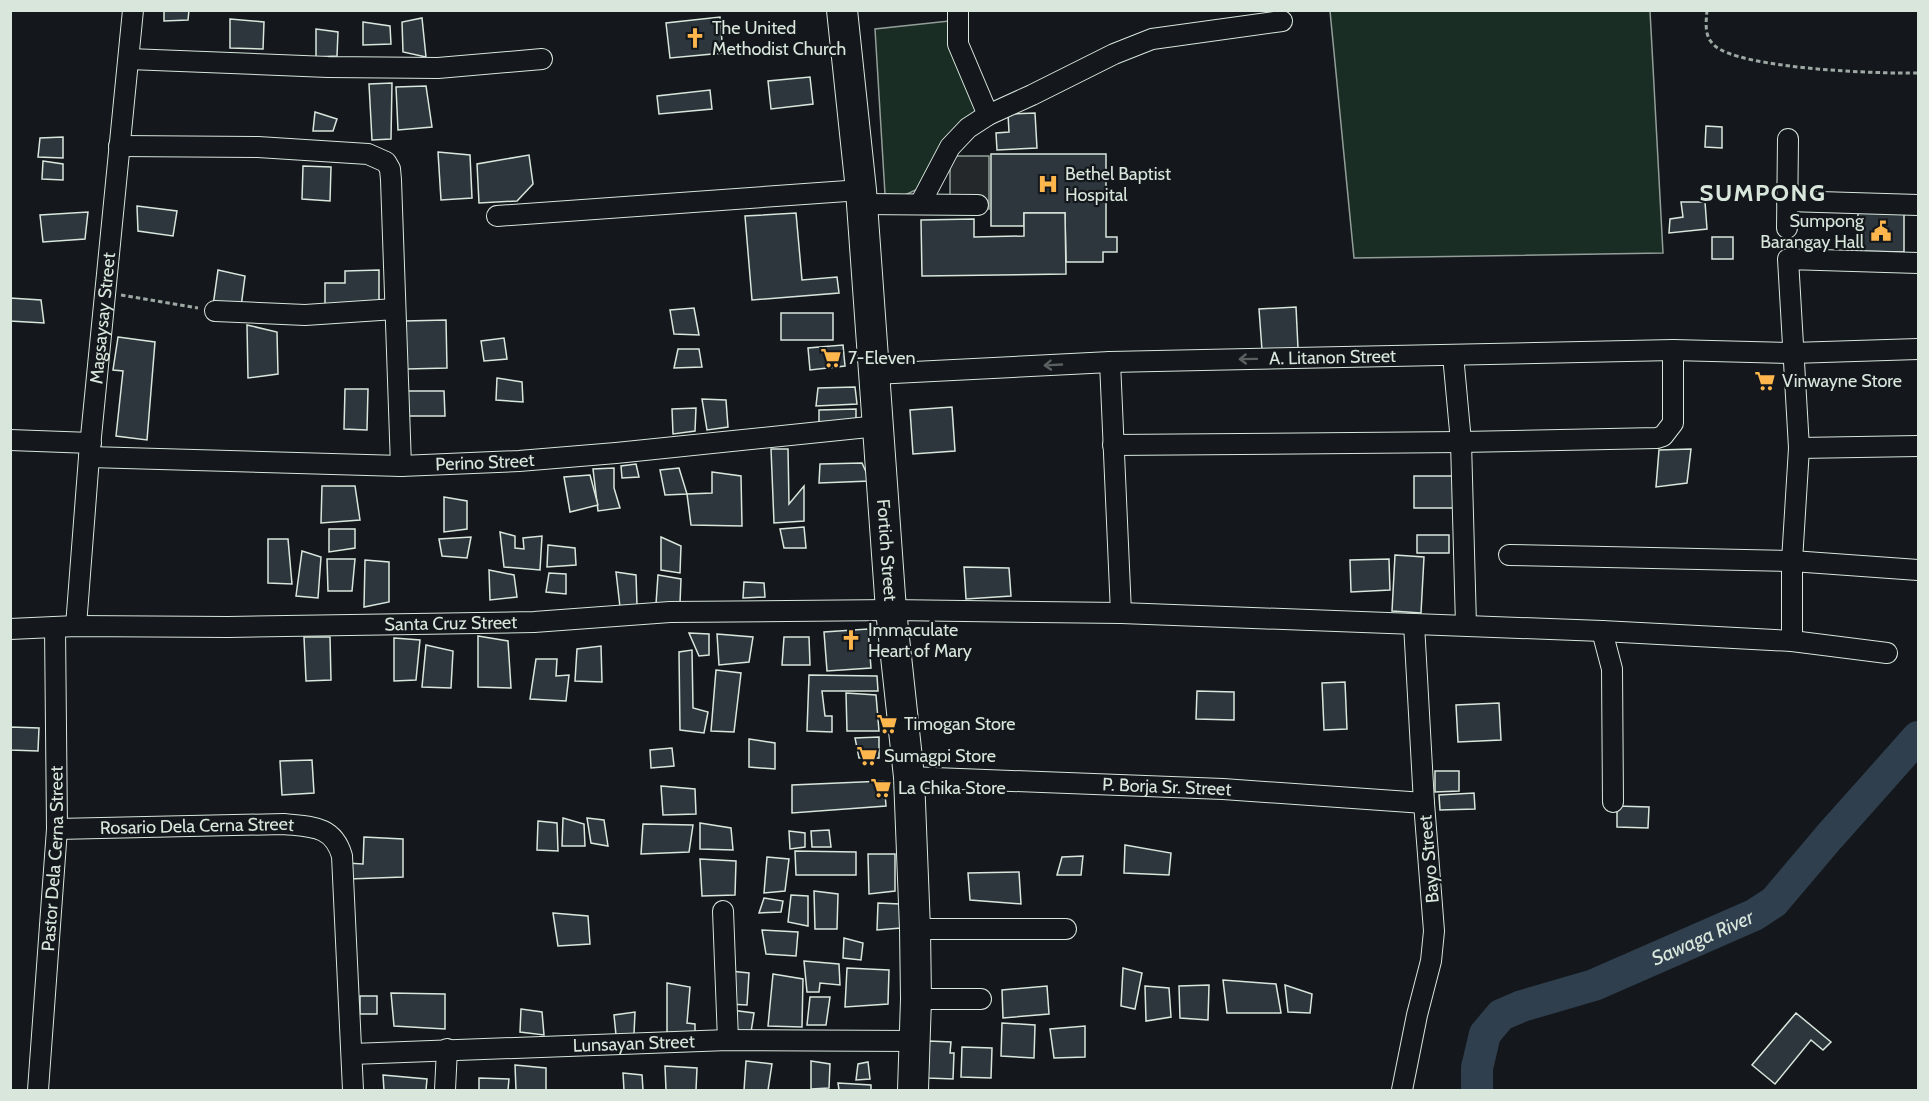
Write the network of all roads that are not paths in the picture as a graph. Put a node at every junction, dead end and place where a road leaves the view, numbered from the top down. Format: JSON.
{"nodes":[{"id":1,"x":133,"y":10,"type":"edge"},
{"id":2,"x":842,"y":10,"type":"edge"},
{"id":3,"x":958,"y":10,"type":"edge"},
{"id":4,"x":1282,"y":21,"type":"dead end"},
{"id":5,"x":129,"y":59,"type":"junction"},
{"id":6,"x":542,"y":59,"type":"dead end"},
{"id":7,"x":988,"y":115,"type":"junction"},
{"id":8,"x":1788,"y":139,"type":"dead end"},
{"id":9,"x":119,"y":146,"type":"junction"},
{"id":10,"x":862,"y":197,"type":"junction"},
{"id":11,"x":1787,"y":201,"type":"junction"},
{"id":12,"x":920,"y":204,"type":"junction"},
{"id":13,"x":978,"y":205,"type":"dead end"},
{"id":14,"x":1918,"y":205,"type":"edge"},
{"id":15,"x":497,"y":216,"type":"dead end"},
{"id":16,"x":1787,"y":228,"type":"dead end"},
{"id":17,"x":1918,"y":263,"type":"edge"},
{"id":18,"x":395,"y":309,"type":"junction"},
{"id":19,"x":215,"y":311,"type":"road end"},
{"id":20,"x":1673,"y":350,"type":"junction"},
{"id":21,"x":1918,"y":350,"type":"edge"},
{"id":22,"x":1792,"y":353,"type":"junction"},
{"id":23,"x":1453,"y":354,"type":"junction"},
{"id":24,"x":1110,"y":362,"type":"junction"},
{"id":25,"x":874,"y":374,"type":"junction"},
{"id":26,"x":878,"y":426,"type":"junction"},
{"id":27,"x":10,"y":441,"type":"edge"},
{"id":28,"x":1461,"y":442,"type":"junction"},
{"id":29,"x":1113,"y":445,"type":"junction"},
{"id":30,"x":1918,"y":446,"type":"edge"},
{"id":31,"x":1799,"y":448,"type":"junction"},
{"id":32,"x":90,"y":450,"type":"junction"},
{"id":33,"x":401,"y":466,"type":"junction"},
{"id":34,"x":1509,"y":555,"type":"dead end"},
{"id":35,"x":1792,"y":561,"type":"junction"},
{"id":36,"x":1918,"y":570,"type":"edge"},
{"id":37,"x":891,"y":610,"type":"junction"},
{"id":38,"x":1121,"y":613,"type":"junction"},
{"id":39,"x":1414,"y":624,"type":"junction"},
{"id":40,"x":76,"y":626,"type":"junction"},
{"id":41,"x":1466,"y":626,"type":"junction"},
{"id":42,"x":55,"y":627,"type":"junction"},
{"id":43,"x":10,"y":629,"type":"edge"},
{"id":44,"x":1602,"y":631,"type":"junction"},
{"id":45,"x":1792,"y":641,"type":"junction"},
{"id":46,"x":1887,"y":653,"type":"dead end"},
{"id":47,"x":909,"y":777,"type":"junction"},
{"id":48,"x":1613,"y":802,"type":"dead end"},
{"id":49,"x":1424,"y":803,"type":"junction"},
{"id":50,"x":57,"y":829,"type":"junction"},
{"id":51,"x":723,"y":911,"type":"dead end"},
{"id":52,"x":915,"y":929,"type":"junction"},
{"id":53,"x":1066,"y":929,"type":"dead end"},
{"id":54,"x":916,"y":999,"type":"junction"},
{"id":55,"x":981,"y":999,"type":"dead end"},
{"id":56,"x":728,"y":1040,"type":"junction"},
{"id":57,"x":915,"y":1041,"type":"junction"},
{"id":58,"x":447,"y":1049,"type":"junction"},
{"id":59,"x":352,"y":1054,"type":"junction"},
{"id":60,"x":38,"y":1090,"type":"edge"},
{"id":61,"x":353,"y":1090,"type":"edge"},
{"id":62,"x":445,"y":1090,"type":"edge"},
{"id":63,"x":913,"y":1090,"type":"edge"},
{"id":64,"x":1402,"y":1090,"type":"edge"}],
"edges":[{"from":1,"to":5,"type":"street","name":"Magsaysay Street"},
{"from":2,"to":10,"type":"highway","name":"Fortich Street"},
{"from":3,"to":7,"type":"street"},
{"from":4,"to":7,"type":"street"},
{"from":5,"to":6,"type":"street"},
{"from":5,"to":9,"type":"street","name":"Magsaysay Street"},
{"from":7,"to":12,"type":"street"},
{"from":8,"to":11,"type":"street"},
{"from":9,"to":18,"type":"street"},
{"from":9,"to":32,"type":"street","name":"Magsaysay Street"},
{"from":10,"to":12,"type":"street"},
{"from":10,"to":15,"type":"street"},
{"from":10,"to":25,"type":"highway","name":"Fortich Street"},
{"from":11,"to":14,"type":"street"},
{"from":11,"to":16,"type":"street"},
{"from":12,"to":13,"type":"street"},
{"from":17,"to":22,"type":"street"},
{"from":18,"to":19,"type":"street"},
{"from":18,"to":33,"type":"street"},
{"from":20,"to":22,"type":"street","name":"A. Litanon Street"},
{"from":20,"to":23,"type":"street","name":"A. Litanon Street"},
{"from":20,"to":28,"type":"street"},
{"from":21,"to":22,"type":"street","name":"A. Litanon Street"},
{"from":22,"to":31,"type":"street"},
{"from":23,"to":24,"type":"street","name":"A. Litanon Street","one_way":true},
{"from":23,"to":28,"type":"street"},
{"from":24,"to":25,"type":"street","name":"A. Litanon Street","one_way":true},
{"from":24,"to":29,"type":"street"},
{"from":25,"to":26,"type":"highway","name":"Fortich Street"},
{"from":26,"to":33,"type":"street","name":"Perino Street"},
{"from":26,"to":37,"type":"highway","name":"Fortich Street"},
{"from":27,"to":32,"type":"street","name":"Perino Street"},
{"from":28,"to":29,"type":"street"},
{"from":28,"to":41,"type":"street"},
{"from":29,"to":38,"type":"street"},
{"from":30,"to":31,"type":"street"},
{"from":31,"to":35,"type":"street"},
{"from":32,"to":33,"type":"street","name":"Perino Street"},
{"from":32,"to":40,"type":"street","name":"Magsaysay Street"},
{"from":34,"to":35,"type":"street"},
{"from":35,"to":36,"type":"street"},
{"from":35,"to":45,"type":"street"},
{"from":37,"to":38,"type":"street","name":"Santa Cruz Street"},
{"from":37,"to":40,"type":"street","name":"Santa Cruz Street"},
{"from":37,"to":47,"type":"highway","name":"Fortich Street"},
{"from":38,"to":39,"type":"street","name":"Santa Cruz Street"},
{"from":39,"to":41,"type":"street","name":"Santa Cruz Street"},
{"from":39,"to":49,"type":"street","name":"Bayo Street"},
{"from":40,"to":42,"type":"street","name":"Santa Cruz Street"},
{"from":41,"to":44,"type":"street","name":"Santa Cruz Street"},
{"from":42,"to":43,"type":"street","name":"Santa Cruz Street"},
{"from":42,"to":50,"type":"street","name":"Pastor Dela Cerna Street"},
{"from":44,"to":45,"type":"street","name":"Santa Cruz Street"},
{"from":44,"to":48,"type":"street"},
{"from":45,"to":46,"type":"street","name":"Santa Cruz Street"},
{"from":47,"to":49,"type":"street","name":"P. Borja Sr. Street"},
{"from":47,"to":52,"type":"highway","name":"Fortich Street"},
{"from":49,"to":64,"type":"street","name":"Bayo Street"},
{"from":50,"to":59,"type":"street","name":"Rosario Dela Cerna Street"},
{"from":50,"to":60,"type":"street","name":"Pastor Dela Cerna Street"},
{"from":51,"to":56,"type":"street"},
{"from":52,"to":53,"type":"street"},
{"from":52,"to":54,"type":"highway","name":"Fortich Street"},
{"from":54,"to":55,"type":"street"},
{"from":54,"to":57,"type":"highway","name":"Fortich Street"},
{"from":56,"to":57,"type":"street","name":"Lunsayan Street"},
{"from":56,"to":58,"type":"street","name":"Lunsayan Street"},
{"from":57,"to":63,"type":"highway","name":"Fortich Street"},
{"from":58,"to":59,"type":"street","name":"Lunsayan Street"},
{"from":58,"to":62,"type":"street"},
{"from":59,"to":61,"type":"street"}]}
